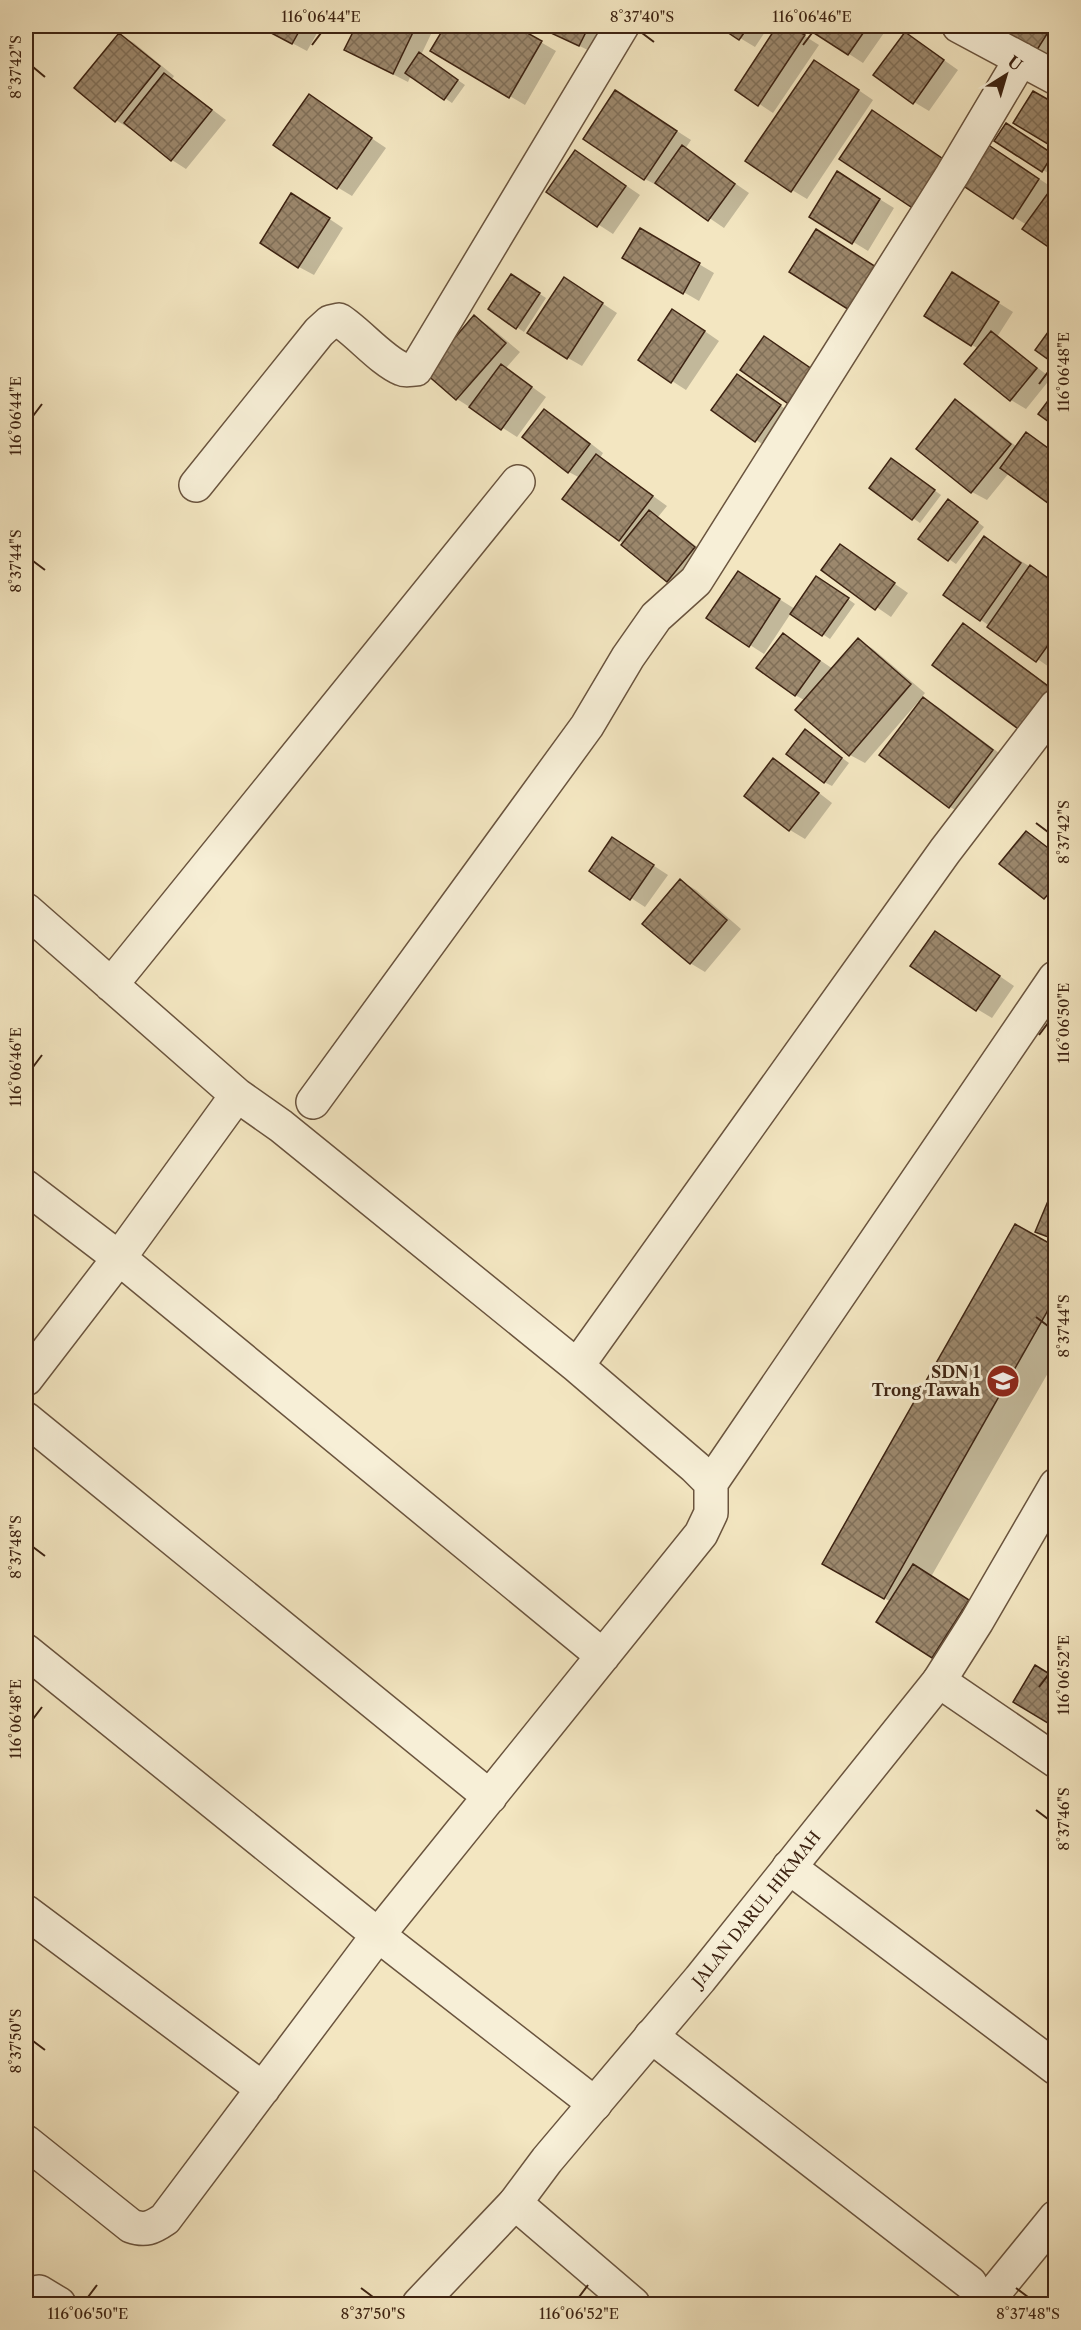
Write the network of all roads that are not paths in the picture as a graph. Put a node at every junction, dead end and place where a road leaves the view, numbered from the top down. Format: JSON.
{"nodes":[{"id":1,"x":622,"y":26,"type":"edge"},
{"id":2,"x":959,"y":26,"type":"edge"},
{"id":3,"x":1021,"y":59,"type":"junction"},
{"id":4,"x":1056,"y":78,"type":"edge"},
{"id":5,"x":518,"y":482,"type":"dead end"},
{"id":6,"x":196,"y":485,"type":"dead end"},
{"id":7,"x":1056,"y":706,"type":"edge"},
{"id":8,"x":26,"y":910,"type":"edge"},
{"id":9,"x":1055,"y":978,"type":"edge"},
{"id":10,"x":111,"y":985,"type":"junction"},
{"id":11,"x":237,"y":1095,"type":"junction"},
{"id":12,"x":313,"y":1102,"type":"dead end"},
{"id":13,"x":26,"y":1186,"type":"edge"},
{"id":14,"x":119,"y":1258,"type":"junction"},
{"id":15,"x":577,"y":1366,"type":"junction"},
{"id":16,"x":26,"y":1379,"type":"edge"},
{"id":17,"x":26,"y":1419,"type":"edge"},
{"id":18,"x":711,"y":1483,"type":"junction"},
{"id":19,"x":1056,"y":1485,"type":"edge"},
{"id":20,"x":26,"y":1651,"type":"edge"},
{"id":21,"x":603,"y":1656,"type":"junction"},
{"id":22,"x":939,"y":1682,"type":"junction"},
{"id":23,"x":1056,"y":1761,"type":"edge"},
{"id":24,"x":490,"y":1797,"type":"junction"},
{"id":25,"x":789,"y":1867,"type":"junction"},
{"id":26,"x":26,"y":1911,"type":"edge"},
{"id":27,"x":378,"y":1935,"type":"junction"},
{"id":28,"x":651,"y":2036,"type":"junction"},
{"id":29,"x":1056,"y":2068,"type":"edge"},
{"id":30,"x":263,"y":2089,"type":"junction"},
{"id":31,"x":596,"y":2104,"type":"junction"},
{"id":32,"x":26,"y":2142,"type":"edge"},
{"id":33,"x":515,"y":2203,"type":"junction"},
{"id":34,"x":1056,"y":2217,"type":"edge"},
{"id":35,"x":977,"y":2294,"type":"edge"},
{"id":36,"x":419,"y":2304,"type":"edge"},
{"id":37,"x":633,"y":2304,"type":"edge"}],
"edges":[{"from":1,"to":6,"type":"street"},
{"from":2,"to":3,"type":"street"},
{"from":3,"to":4,"type":"street"},
{"from":3,"to":12,"type":"street"},
{"from":5,"to":10,"type":"street"},
{"from":7,"to":15,"type":"street"},
{"from":8,"to":10,"type":"street"},
{"from":9,"to":18,"type":"street"},
{"from":10,"to":11,"type":"street"},
{"from":11,"to":14,"type":"street"},
{"from":11,"to":15,"type":"street"},
{"from":13,"to":14,"type":"street"},
{"from":14,"to":16,"type":"street"},
{"from":14,"to":21,"type":"street"},
{"from":15,"to":18,"type":"street"},
{"from":17,"to":24,"type":"street"},
{"from":18,"to":21,"type":"street"},
{"from":19,"to":22,"type":"street","name":"JALAN DARUL HIKMAH"},
{"from":20,"to":27,"type":"street"},
{"from":21,"to":24,"type":"street"},
{"from":22,"to":23,"type":"street"},
{"from":22,"to":25,"type":"street","name":"JALAN DARUL HIKMAH"},
{"from":24,"to":27,"type":"street"},
{"from":25,"to":28,"type":"street","name":"JALAN DARUL HIKMAH"},
{"from":25,"to":29,"type":"street"},
{"from":26,"to":30,"type":"street"},
{"from":27,"to":30,"type":"street"},
{"from":27,"to":31,"type":"street"},
{"from":28,"to":31,"type":"street","name":"JALAN DARUL HIKMAH"},
{"from":28,"to":35,"type":"street"},
{"from":30,"to":32,"type":"street"},
{"from":31,"to":33,"type":"street","name":"JALAN DARUL HIKMAH"},
{"from":33,"to":36,"type":"street","name":"JALAN DARUL HIKMAH"},
{"from":33,"to":37,"type":"street"},
{"from":34,"to":35,"type":"street"}]}
